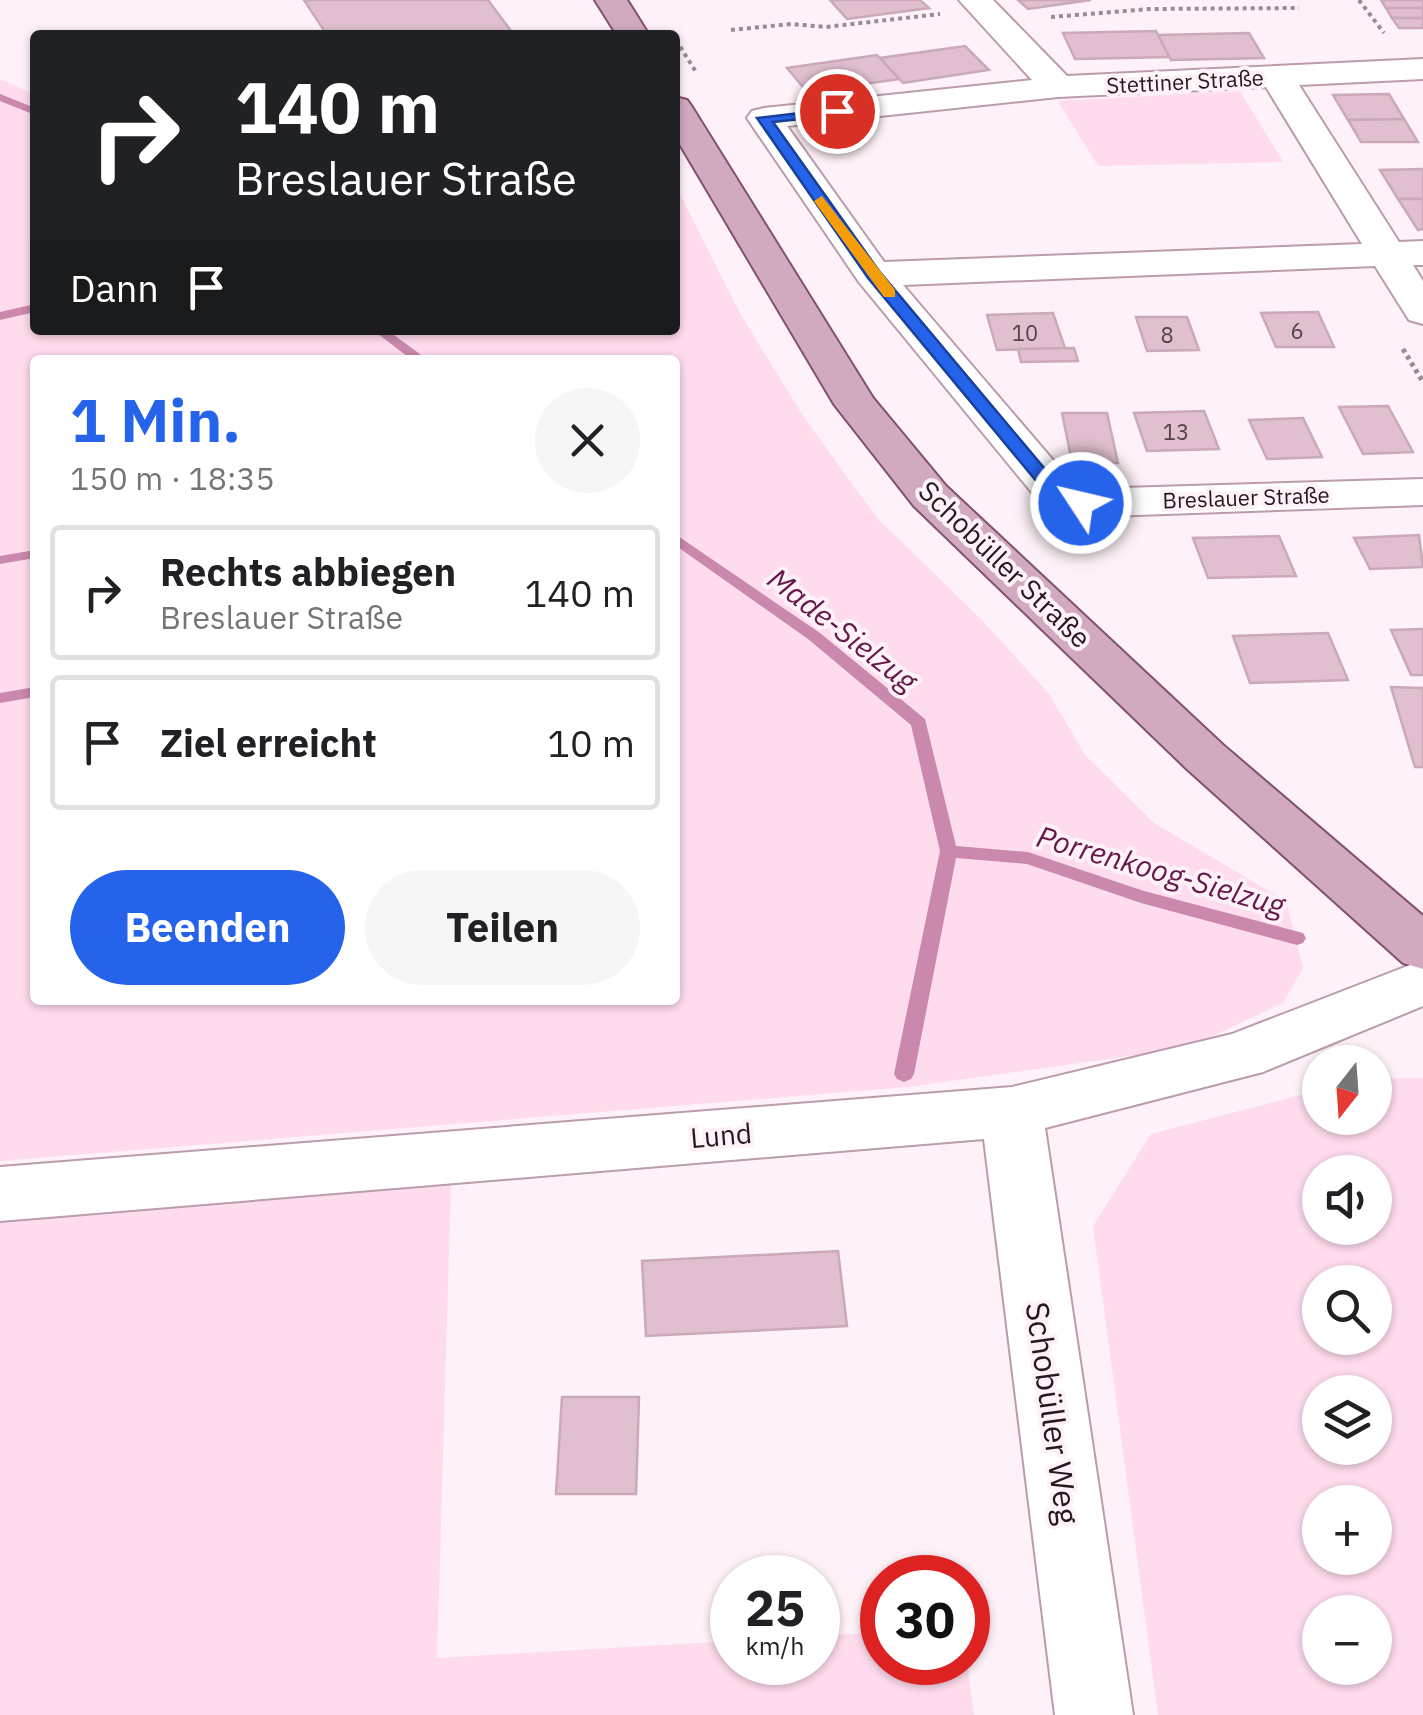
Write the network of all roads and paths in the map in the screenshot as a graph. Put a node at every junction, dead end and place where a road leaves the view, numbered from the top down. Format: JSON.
{"nodes":[{"id":1,"x":610,"y":0,"type":"edge"},
{"id":2,"x":1299,"y":8,"type":"dead end"},
{"id":3,"x":987,"y":10,"type":"edge"},
{"id":4,"x":630,"y":30,"type":"edge"},
{"id":5,"x":731,"y":30,"type":"dead end"},
{"id":6,"x":1423,"y":69,"type":"edge"},
{"id":7,"x":1276,"y":77,"type":"junction"},
{"id":8,"x":1058,"y":87,"type":"junction"},
{"id":9,"x":680,"y":115,"type":"edge"},
{"id":10,"x":1406,"y":253,"type":"edge"},
{"id":11,"x":873,"y":274,"type":"junction"},
{"id":12,"x":1423,"y":312,"type":"edge"},
{"id":13,"x":1423,"y":492,"type":"edge"},
{"id":14,"x":1423,"y":948,"type":"edge"},
{"id":15,"x":1423,"y":982,"type":"edge"},
{"id":16,"x":1012,"y":1112,"type":"junction"},
{"id":17,"x":0,"y":1194,"type":"edge"},
{"id":18,"x":1094,"y":1715,"type":"edge"}],
"edges":[{"from":1,"to":4,"type":"main road"},
{"from":2,"to":3,"type":"path"},
{"from":3,"to":5,"type":"path"},
{"from":3,"to":8,"type":"street"},
{"from":6,"to":7,"type":"street"},
{"from":7,"to":8,"type":"street","name":"Stettiner Straße"},
{"from":7,"to":10,"type":"street","name":"Stettiner Straße"},
{"from":8,"to":11,"type":"street","name":"Breslauer Straße"},
{"from":9,"to":14,"type":"main road","name":"Schobüller Straße"},
{"from":10,"to":11,"type":"street"},
{"from":10,"to":12,"type":"street","name":"Stettiner Straße"},
{"from":11,"to":13,"type":"street","name":"Breslauer Straße"},
{"from":15,"to":16,"type":"street","name":"Lund"},
{"from":16,"to":17,"type":"street","name":"Lund"},
{"from":16,"to":18,"type":"street","name":"Schobüller Weg"}]}
